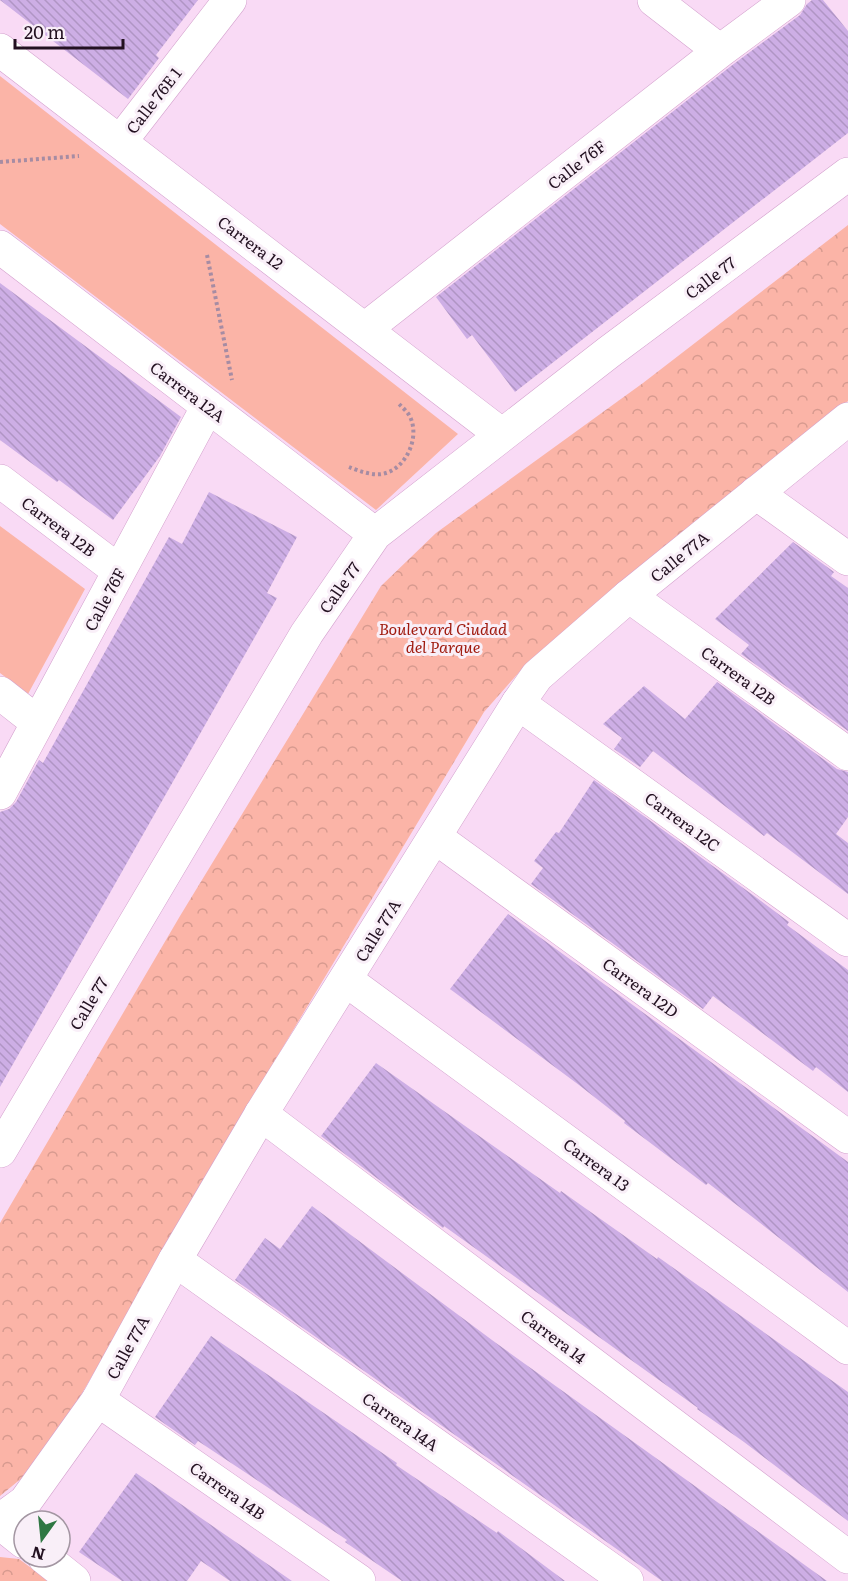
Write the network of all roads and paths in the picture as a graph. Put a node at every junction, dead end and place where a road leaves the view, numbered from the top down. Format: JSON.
{"nodes":[{"id":1,"x":230,"y":0,"type":"edge"},
{"id":2,"x":654,"y":0,"type":"edge"},
{"id":3,"x":789,"y":0,"type":"edge"},
{"id":4,"x":0,"y":50,"type":"edge"},
{"id":5,"x":720,"y":51,"type":"junction"},
{"id":6,"x":120,"y":142,"type":"junction"},
{"id":7,"x":79,"y":156,"type":"dead end"},
{"id":8,"x":0,"y":162,"type":"edge"},
{"id":9,"x":848,"y":174,"type":"edge"},
{"id":10,"x":0,"y":247,"type":"edge"},
{"id":11,"x":216,"y":262,"type":"dead end"},
{"id":12,"x":365,"y":329,"type":"junction"},
{"id":13,"x":241,"y":386,"type":"dead end"},
{"id":14,"x":396,"y":400,"type":"dead end"},
{"id":15,"x":208,"y":406,"type":"junction"},
{"id":16,"x":848,"y":419,"type":"edge"},
{"id":17,"x":502,"y":435,"type":"junction"},
{"id":18,"x":344,"y":465,"type":"dead end"},
{"id":19,"x":0,"y":481,"type":"edge"},
{"id":20,"x":756,"y":493,"type":"junction"},
{"id":21,"x":375,"y":534,"type":"junction"},
{"id":22,"x":848,"y":559,"type":"edge"},
{"id":23,"x":119,"y":571,"type":"junction"},
{"id":24,"x":629,"y":596,"type":"junction"},
{"id":25,"x":0,"y":693,"type":"edge"},
{"id":26,"x":518,"y":703,"type":"junction"},
{"id":27,"x":37,"y":722,"type":"junction"},
{"id":28,"x":848,"y":754,"type":"edge"},
{"id":29,"x":0,"y":793,"type":"edge"},
{"id":30,"x":435,"y":837,"type":"junction"},
{"id":31,"x":848,"y":939,"type":"edge"},
{"id":32,"x":346,"y":980,"type":"junction"},
{"id":33,"x":261,"y":1114,"type":"junction"},
{"id":34,"x":848,"y":1137,"type":"edge"},
{"id":35,"x":3,"y":1138,"type":"edge"},
{"id":36,"x":175,"y":1260,"type":"junction"},
{"id":37,"x":848,"y":1348,"type":"edge"},
{"id":38,"x":98,"y":1400,"type":"junction"},
{"id":39,"x":0,"y":1521,"type":"edge"},
{"id":40,"x":12,"y":1532,"type":"edge"},
{"id":41,"x":848,"y":1557,"type":"edge"},
{"id":42,"x":59,"y":1569,"type":"edge"},
{"id":43,"x":74,"y":1581,"type":"edge"},
{"id":44,"x":359,"y":1581,"type":"edge"},
{"id":45,"x":627,"y":1581,"type":"edge"}],
"edges":[{"from":1,"to":6,"type":"street","name":"Calle 76E 1"},
{"from":2,"to":5,"type":"street"},
{"from":3,"to":5,"type":"street","name":"Calle 76F"},
{"from":4,"to":6,"type":"street","name":"Carrera 12"},
{"from":5,"to":12,"type":"street","name":"Calle 76F"},
{"from":6,"to":12,"type":"street","name":"Carrera 12"},
{"from":7,"to":8,"type":"path"},
{"from":9,"to":17,"type":"street","name":"Calle 77"},
{"from":10,"to":15,"type":"street","name":"Carrera 12A"},
{"from":11,"to":13,"type":"path"},
{"from":12,"to":17,"type":"street","name":"Carrera 12"},
{"from":14,"to":18,"type":"path"},
{"from":15,"to":21,"type":"street","name":"Carrera 12A"},
{"from":15,"to":23,"type":"street","name":"Calle 76F"},
{"from":16,"to":20,"type":"street","name":"Calle 77A"},
{"from":17,"to":21,"type":"street","name":"Calle 77"},
{"from":19,"to":23,"type":"street","name":"Carrera 12B"},
{"from":20,"to":22,"type":"street"},
{"from":20,"to":24,"type":"street","name":"Calle 77A"},
{"from":21,"to":35,"type":"street","name":"Calle 77"},
{"from":23,"to":27,"type":"street","name":"Calle 76F"},
{"from":24,"to":26,"type":"street","name":"Calle 77A"},
{"from":24,"to":28,"type":"street","name":"Carrera 12B"},
{"from":25,"to":27,"type":"street"},
{"from":26,"to":30,"type":"street","name":"Calle 77A"},
{"from":26,"to":31,"type":"street","name":"Carrera 12C"},
{"from":27,"to":29,"type":"street","name":"Calle 76F"},
{"from":30,"to":32,"type":"street","name":"Calle 77A"},
{"from":30,"to":34,"type":"street","name":"Carrera 12D"},
{"from":32,"to":33,"type":"street","name":"Calle 77A"},
{"from":32,"to":37,"type":"street","name":"Carrera 13"},
{"from":33,"to":36,"type":"street","name":"Calle 77A"},
{"from":33,"to":41,"type":"street","name":"Carrera 14"},
{"from":36,"to":38,"type":"street","name":"Calle 77A"},
{"from":36,"to":45,"type":"street","name":"Carrera 14A"},
{"from":38,"to":39,"type":"street","name":"Calle 77A"},
{"from":38,"to":44,"type":"street","name":"Carrera 14B"},
{"from":39,"to":40,"type":"street"},
{"from":42,"to":43,"type":"street"}]}
